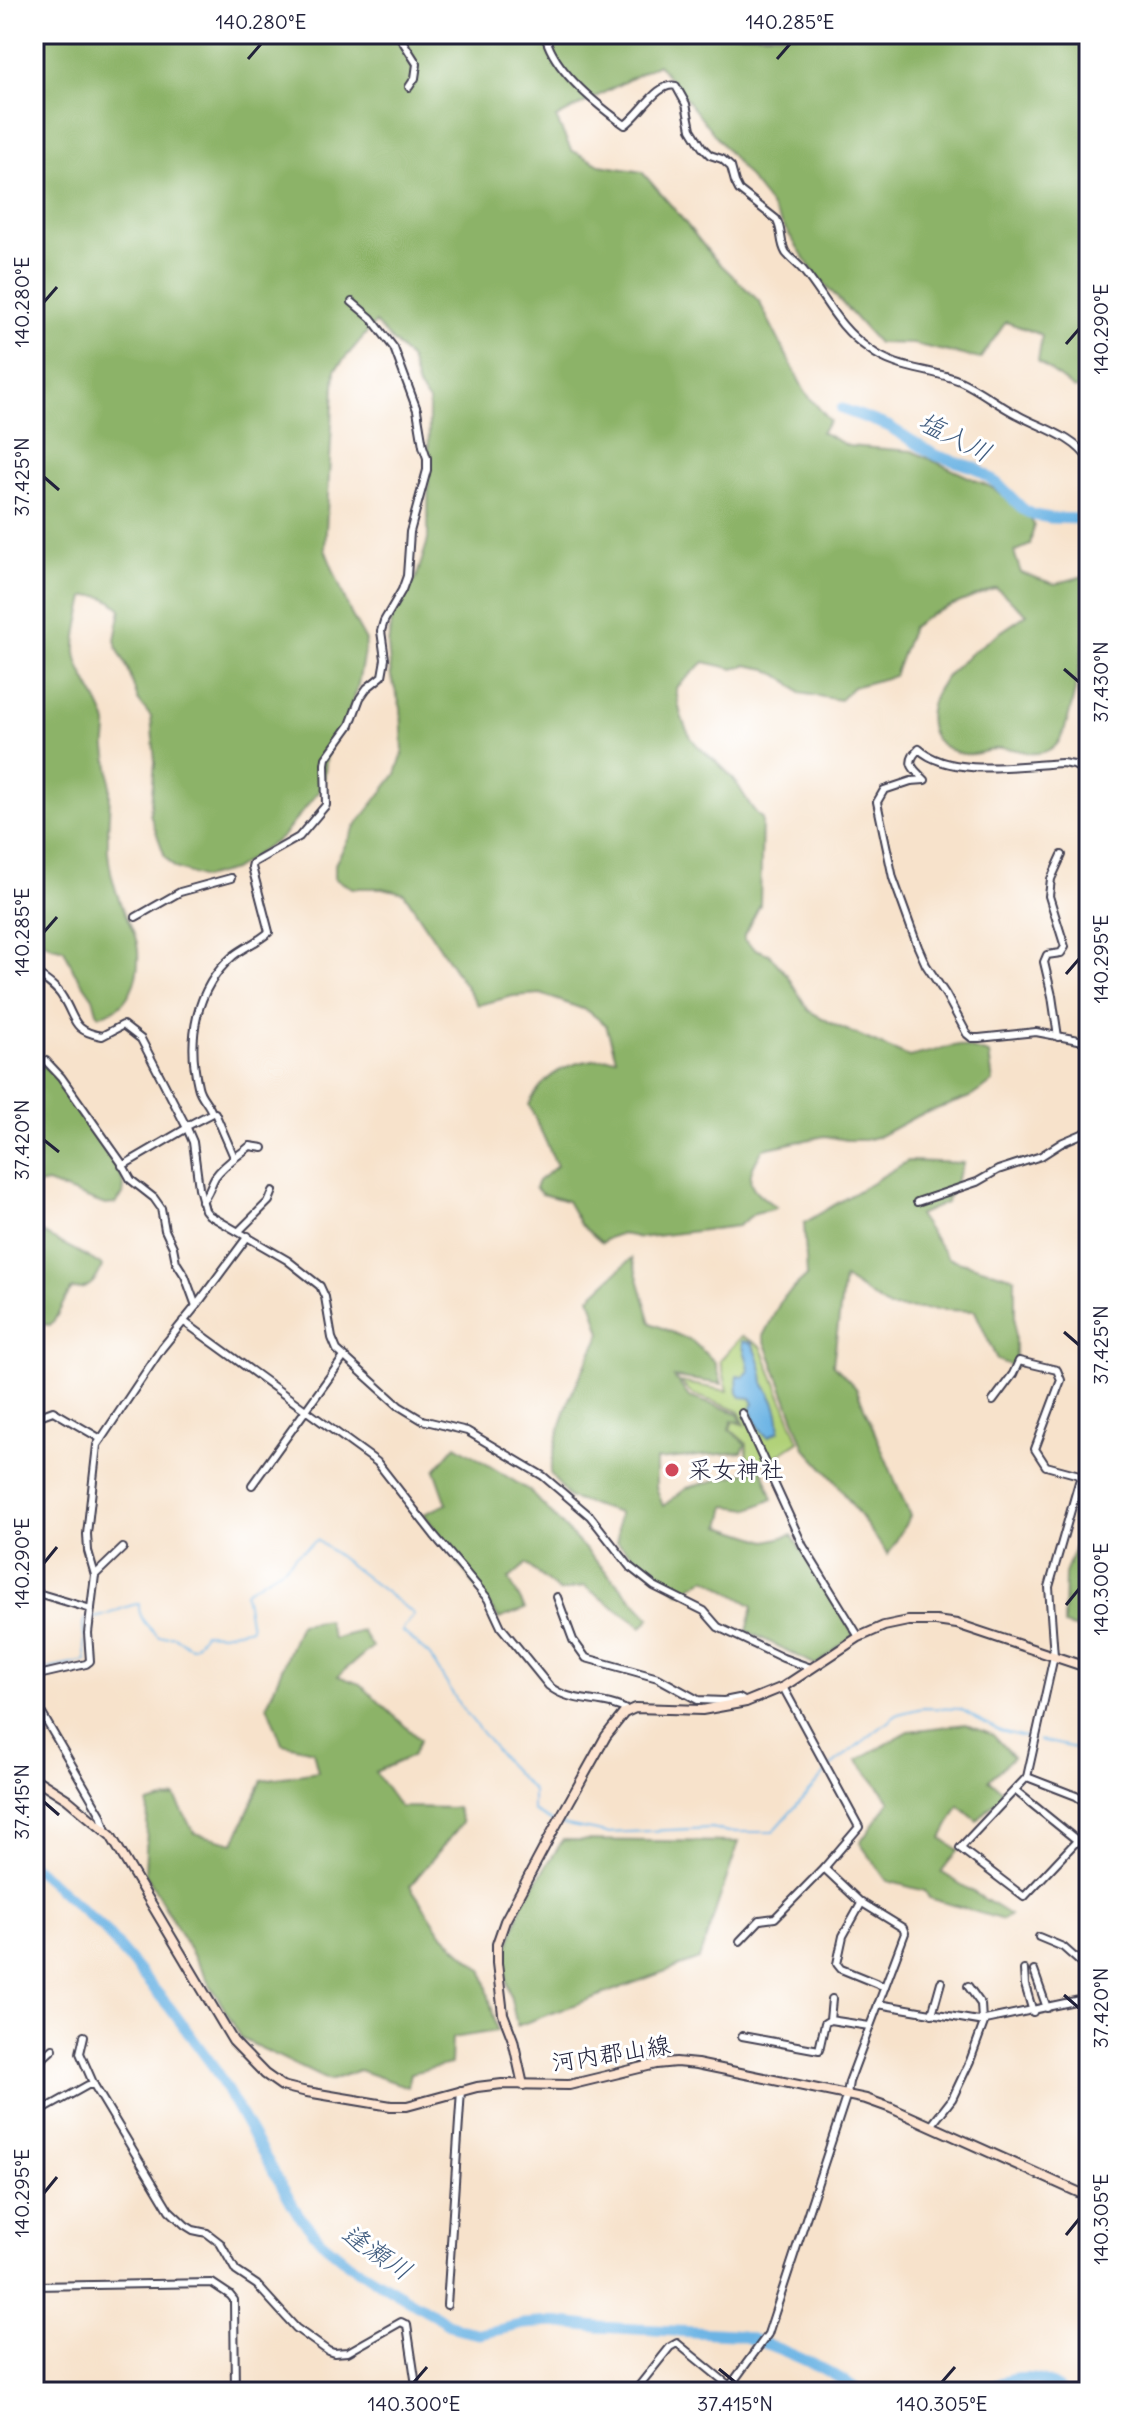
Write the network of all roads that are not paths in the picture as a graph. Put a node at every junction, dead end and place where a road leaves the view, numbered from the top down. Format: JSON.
{"nodes":[{"id":1,"x":398,"y":34,"type":"edge"},
{"id":2,"x":545,"y":34,"type":"edge"},
{"id":3,"x":409,"y":87,"type":"dead end"},
{"id":4,"x":352,"y":302,"type":"dead end"},
{"id":5,"x":1089,"y":460,"type":"edge"},
{"id":6,"x":1089,"y":773,"type":"edge"},
{"id":7,"x":1062,"y":855,"type":"dead end"},
{"id":8,"x":231,"y":878,"type":"dead end"},
{"id":9,"x":136,"y":917,"type":"dead end"},
{"id":10,"x":37,"y":974,"type":"edge"},
{"id":11,"x":34,"y":985,"type":"edge"},
{"id":12,"x":1058,"y":1037,"type":"junction"},
{"id":13,"x":1089,"y":1042,"type":"edge"},
{"id":14,"x":34,"y":1057,"type":"edge"},
{"id":15,"x":215,"y":1113,"type":"dead end"},
{"id":16,"x":187,"y":1127,"type":"junction"},
{"id":17,"x":1089,"y":1131,"type":"edge"},
{"id":18,"x":263,"y":1148,"type":"dead end"},
{"id":19,"x":234,"y":1157,"type":"junction"},
{"id":20,"x":122,"y":1166,"type":"junction"},
{"id":21,"x":273,"y":1191,"type":"dead end"},
{"id":22,"x":202,"y":1201,"type":"junction"},
{"id":23,"x":917,"y":1202,"type":"dead end"},
{"id":24,"x":239,"y":1231,"type":"junction"},
{"id":25,"x":248,"y":1236,"type":"junction"},
{"id":26,"x":1089,"y":1245,"type":"edge"},
{"id":27,"x":1089,"y":1300,"type":"edge"},
{"id":28,"x":196,"y":1306,"type":"junction"},
{"id":29,"x":183,"y":1321,"type":"junction"},
{"id":30,"x":344,"y":1357,"type":"junction"},
{"id":31,"x":993,"y":1401,"type":"dead end"},
{"id":32,"x":305,"y":1411,"type":"junction"},
{"id":33,"x":742,"y":1413,"type":"dead end"},
{"id":34,"x":34,"y":1418,"type":"edge"},
{"id":35,"x":101,"y":1439,"type":"junction"},
{"id":36,"x":1089,"y":1467,"type":"edge"},
{"id":37,"x":1083,"y":1476,"type":"junction"},
{"id":38,"x":252,"y":1485,"type":"dead end"},
{"id":39,"x":123,"y":1548,"type":"dead end"},
{"id":40,"x":95,"y":1575,"type":"junction"},
{"id":41,"x":34,"y":1592,"type":"edge"},
{"id":42,"x":557,"y":1597,"type":"dead end"},
{"id":43,"x":91,"y":1609,"type":"junction"},
{"id":44,"x":859,"y":1637,"type":"junction"},
{"id":45,"x":1054,"y":1656,"type":"junction"},
{"id":46,"x":811,"y":1668,"type":"junction"},
{"id":47,"x":1089,"y":1668,"type":"edge"},
{"id":48,"x":34,"y":1676,"type":"edge"},
{"id":49,"x":783,"y":1687,"type":"junction"},
{"id":50,"x":34,"y":1700,"type":"edge"},
{"id":51,"x":746,"y":1702,"type":"junction"},
{"id":52,"x":628,"y":1711,"type":"junction"},
{"id":53,"x":1027,"y":1777,"type":"junction"},
{"id":54,"x":34,"y":1778,"type":"edge"},
{"id":55,"x":1016,"y":1791,"type":"junction"},
{"id":56,"x":1089,"y":1805,"type":"edge"},
{"id":57,"x":1089,"y":1828,"type":"edge"},
{"id":58,"x":106,"y":1831,"type":"junction"},
{"id":59,"x":1077,"y":1840,"type":"junction"},
{"id":60,"x":1089,"y":1850,"type":"edge"},
{"id":61,"x":824,"y":1868,"type":"junction"},
{"id":62,"x":862,"y":1902,"type":"junction"},
{"id":63,"x":1039,"y":1937,"type":"dead end"},
{"id":64,"x":740,"y":1941,"type":"dead end"},
{"id":65,"x":1024,"y":1970,"type":"dead end"},
{"id":66,"x":1089,"y":1970,"type":"edge"},
{"id":67,"x":1034,"y":1971,"type":"dead end"},
{"id":68,"x":941,"y":1982,"type":"dead end"},
{"id":69,"x":968,"y":1986,"type":"dead end"},
{"id":70,"x":885,"y":1987,"type":"junction"},
{"id":71,"x":1089,"y":1998,"type":"edge"},
{"id":72,"x":832,"y":1999,"type":"dead end"},
{"id":73,"x":878,"y":2004,"type":"junction"},
{"id":74,"x":1047,"y":2008,"type":"junction"},
{"id":75,"x":1033,"y":2012,"type":"junction"},
{"id":76,"x":932,"y":2014,"type":"junction"},
{"id":77,"x":830,"y":2020,"type":"junction"},
{"id":78,"x":983,"y":2022,"type":"junction"},
{"id":79,"x":869,"y":2026,"type":"junction"},
{"id":80,"x":84,"y":2036,"type":"dead end"},
{"id":81,"x":742,"y":2036,"type":"dead end"},
{"id":82,"x":53,"y":2049,"type":"dead end"},
{"id":83,"x":34,"y":2066,"type":"edge"},
{"id":84,"x":94,"y":2085,"type":"junction"},
{"id":85,"x":523,"y":2085,"type":"junction"},
{"id":86,"x":461,"y":2090,"type":"junction"},
{"id":87,"x":847,"y":2094,"type":"junction"},
{"id":88,"x":34,"y":2115,"type":"edge"},
{"id":89,"x":931,"y":2126,"type":"junction"},
{"id":90,"x":1088,"y":2194,"type":"edge"},
{"id":91,"x":34,"y":2286,"type":"edge"},
{"id":92,"x":447,"y":2305,"type":"dead end"},
{"id":93,"x":730,"y":2386,"type":"junction"},
{"id":94,"x":235,"y":2392,"type":"edge"},
{"id":95,"x":417,"y":2392,"type":"edge"},
{"id":96,"x":634,"y":2392,"type":"edge"},
{"id":97,"x":737,"y":2392,"type":"edge"}],
"edges":[{"from":1,"to":3,"type":"street"},
{"from":2,"to":5,"type":"street"},
{"from":4,"to":16,"type":"street"},
{"from":6,"to":12,"type":"street"},
{"from":7,"to":12,"type":"street"},
{"from":8,"to":9,"type":"street"},
{"from":10,"to":11,"type":"street"},
{"from":10,"to":16,"type":"street"},
{"from":12,"to":13,"type":"street"},
{"from":14,"to":20,"type":"street"},
{"from":15,"to":19,"type":"street"},
{"from":16,"to":20,"type":"street"},
{"from":16,"to":22,"type":"street"},
{"from":17,"to":23,"type":"street"},
{"from":18,"to":19,"type":"street"},
{"from":19,"to":22,"type":"street"},
{"from":20,"to":28,"type":"street"},
{"from":21,"to":24,"type":"street"},
{"from":22,"to":24,"type":"street"},
{"from":24,"to":25,"type":"street"},
{"from":25,"to":28,"type":"street"},
{"from":25,"to":30,"type":"street"},
{"from":26,"to":27,"type":"street"},
{"from":28,"to":29,"type":"street"},
{"from":29,"to":32,"type":"street"},
{"from":29,"to":35,"type":"street"},
{"from":30,"to":32,"type":"street"},
{"from":30,"to":46,"type":"street"},
{"from":31,"to":37,"type":"street"},
{"from":32,"to":38,"type":"street"},
{"from":32,"to":52,"type":"street"},
{"from":33,"to":44,"type":"street"},
{"from":34,"to":35,"type":"street"},
{"from":35,"to":40,"type":"street"},
{"from":36,"to":37,"type":"street"},
{"from":37,"to":45,"type":"street"},
{"from":39,"to":40,"type":"street"},
{"from":40,"to":43,"type":"street"},
{"from":41,"to":43,"type":"street"},
{"from":42,"to":51,"type":"street"},
{"from":43,"to":48,"type":"street"},
{"from":44,"to":45,"type":"main road"},
{"from":44,"to":46,"type":"main road"},
{"from":45,"to":47,"type":"main road"},
{"from":45,"to":53,"type":"street"},
{"from":46,"to":49,"type":"main road"},
{"from":49,"to":51,"type":"main road"},
{"from":49,"to":61,"type":"street"},
{"from":50,"to":58,"type":"street"},
{"from":51,"to":52,"type":"main road"},
{"from":52,"to":85,"type":"main road"},
{"from":53,"to":55,"type":"street"},
{"from":53,"to":56,"type":"street"},
{"from":54,"to":58,"type":"main road","name":"河内郡山線"},
{"from":55,"to":59,"type":"street"},
{"from":55,"to":59,"type":"street"},
{"from":57,"to":59,"type":"street"},
{"from":58,"to":86,"type":"main road","name":"河内郡山線"},
{"from":59,"to":60,"type":"street"},
{"from":61,"to":62,"type":"street"},
{"from":61,"to":64,"type":"street"},
{"from":62,"to":70,"type":"street"},
{"from":62,"to":70,"type":"street"},
{"from":63,"to":66,"type":"street"},
{"from":65,"to":75,"type":"street"},
{"from":67,"to":74,"type":"street"},
{"from":68,"to":76,"type":"street"},
{"from":69,"to":78,"type":"street"},
{"from":70,"to":73,"type":"street"},
{"from":71,"to":74,"type":"street"},
{"from":72,"to":77,"type":"street"},
{"from":73,"to":76,"type":"street"},
{"from":73,"to":79,"type":"street"},
{"from":74,"to":75,"type":"street"},
{"from":75,"to":78,"type":"street"},
{"from":76,"to":78,"type":"street"},
{"from":77,"to":79,"type":"street"},
{"from":77,"to":81,"type":"street"},
{"from":78,"to":89,"type":"street"},
{"from":79,"to":87,"type":"street"},
{"from":80,"to":84,"type":"street"},
{"from":82,"to":83,"type":"street"},
{"from":84,"to":88,"type":"street"},
{"from":84,"to":95,"type":"street"},
{"from":85,"to":86,"type":"main road","name":"河内郡山線"},
{"from":85,"to":87,"type":"main road","name":"河内郡山線"},
{"from":86,"to":92,"type":"street"},
{"from":87,"to":89,"type":"main road","name":"河内郡山線"},
{"from":87,"to":93,"type":"street"},
{"from":89,"to":90,"type":"main road","name":"河内郡山線"},
{"from":91,"to":94,"type":"street"},
{"from":93,"to":96,"type":"street"},
{"from":93,"to":97,"type":"street"}]}
